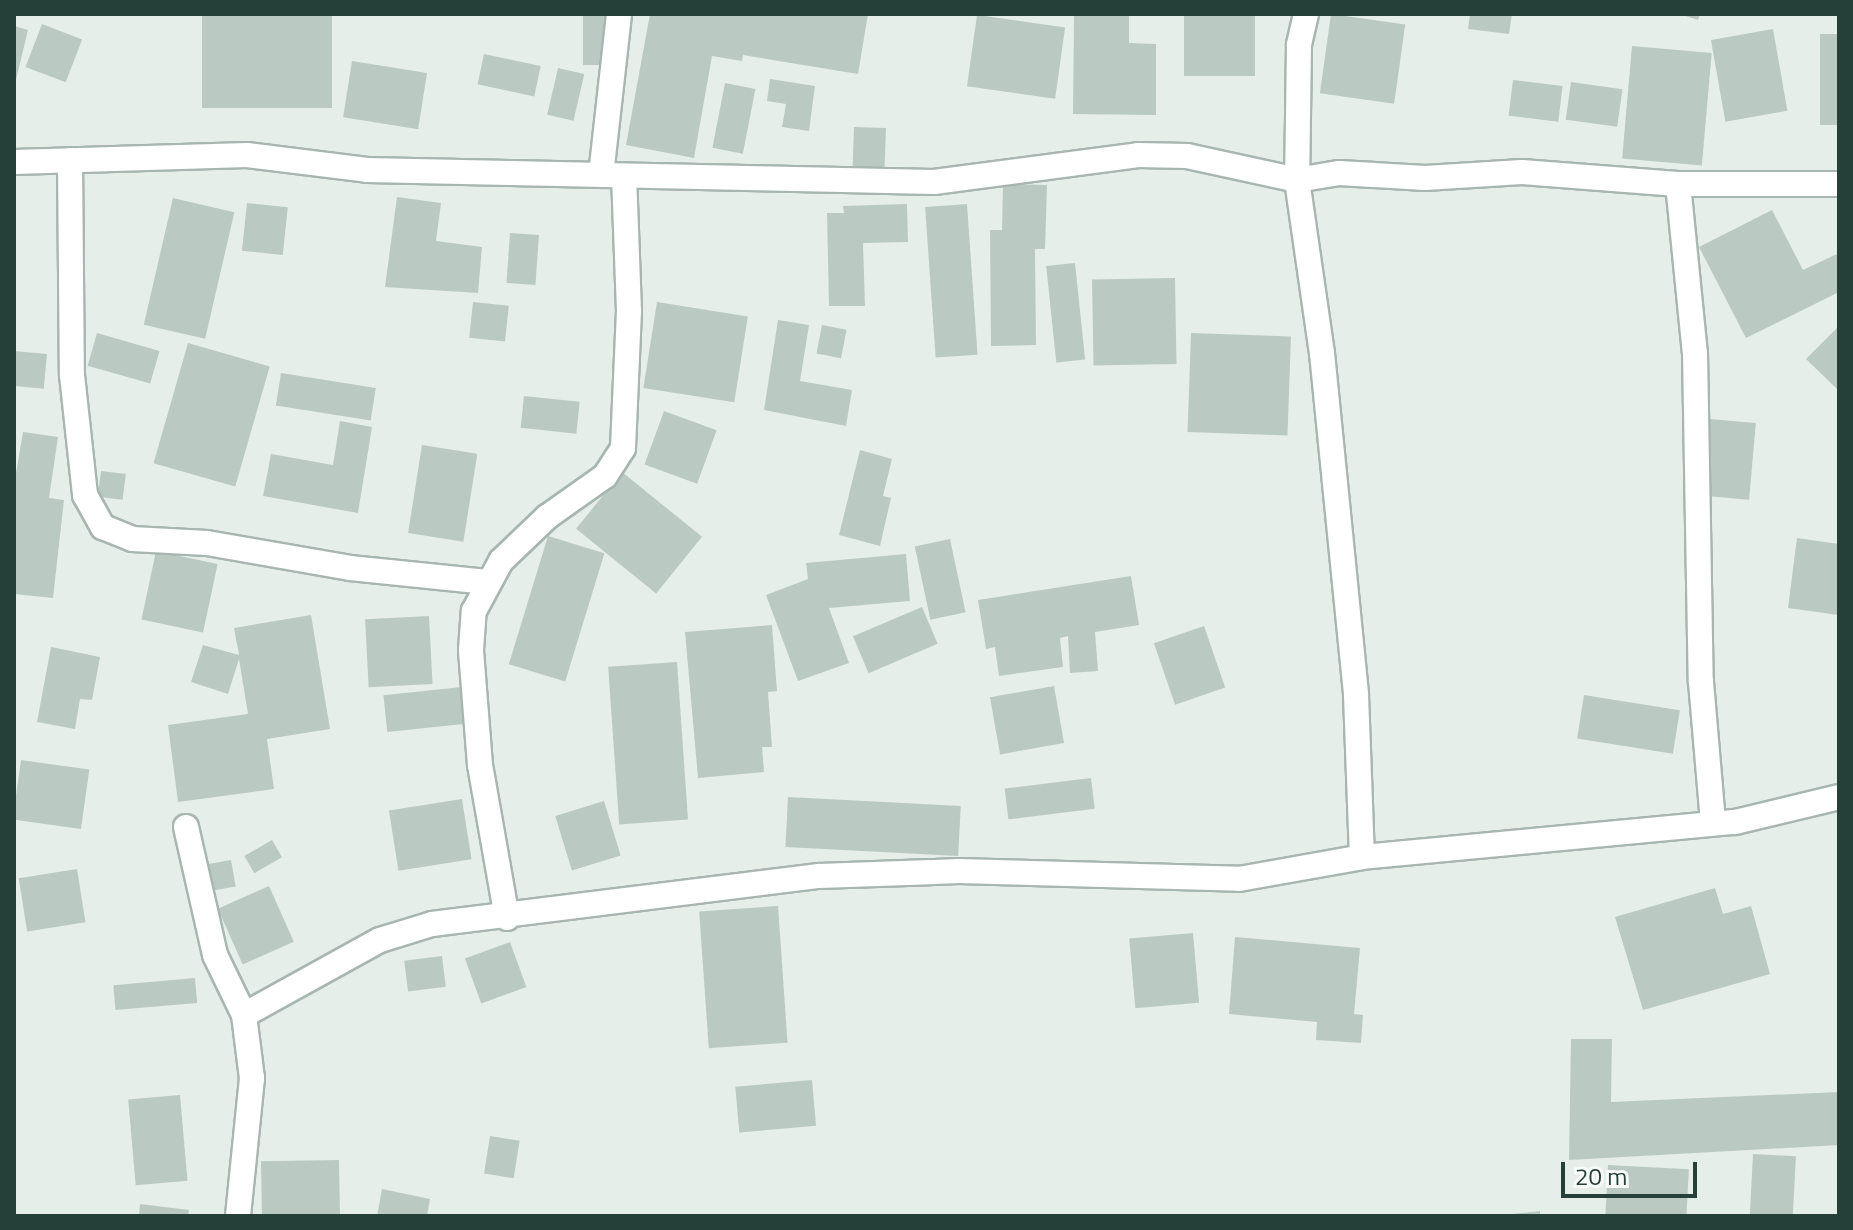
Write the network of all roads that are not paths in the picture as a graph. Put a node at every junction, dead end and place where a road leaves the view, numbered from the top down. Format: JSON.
{"nodes":[{"id":1,"x":619,"y":14,"type":"edge"},
{"id":2,"x":1306,"y":14,"type":"edge"},
{"id":3,"x":70,"y":160,"type":"junction"},
{"id":4,"x":14,"y":162,"type":"edge"},
{"id":5,"x":612,"y":176,"type":"junction"},
{"id":6,"x":1297,"y":180,"type":"junction"},
{"id":7,"x":1678,"y":184,"type":"junction"},
{"id":8,"x":1839,"y":184,"type":"edge"},
{"id":9,"x":487,"y":582,"type":"junction"},
{"id":10,"x":1839,"y":797,"type":"edge"},
{"id":11,"x":1713,"y":822,"type":"junction"},
{"id":12,"x":186,"y":827,"type":"dead end"},
{"id":13,"x":1362,"y":857,"type":"junction"},
{"id":14,"x":507,"y":918,"type":"junction"},
{"id":15,"x":244,"y":1015,"type":"junction"},
{"id":16,"x":238,"y":1216,"type":"edge"}],
"edges":[{"from":1,"to":5,"type":"street"},
{"from":2,"to":6,"type":"street"},
{"from":3,"to":4,"type":"street"},
{"from":3,"to":5,"type":"street"},
{"from":3,"to":9,"type":"street"},
{"from":5,"to":6,"type":"street"},
{"from":5,"to":9,"type":"street"},
{"from":6,"to":7,"type":"street"},
{"from":6,"to":13,"type":"street"},
{"from":7,"to":8,"type":"street"},
{"from":7,"to":11,"type":"street"},
{"from":9,"to":14,"type":"street"},
{"from":10,"to":11,"type":"street"},
{"from":11,"to":13,"type":"street"},
{"from":12,"to":15,"type":"street"},
{"from":13,"to":14,"type":"street"},
{"from":14,"to":15,"type":"street"},
{"from":15,"to":16,"type":"street"}]}
